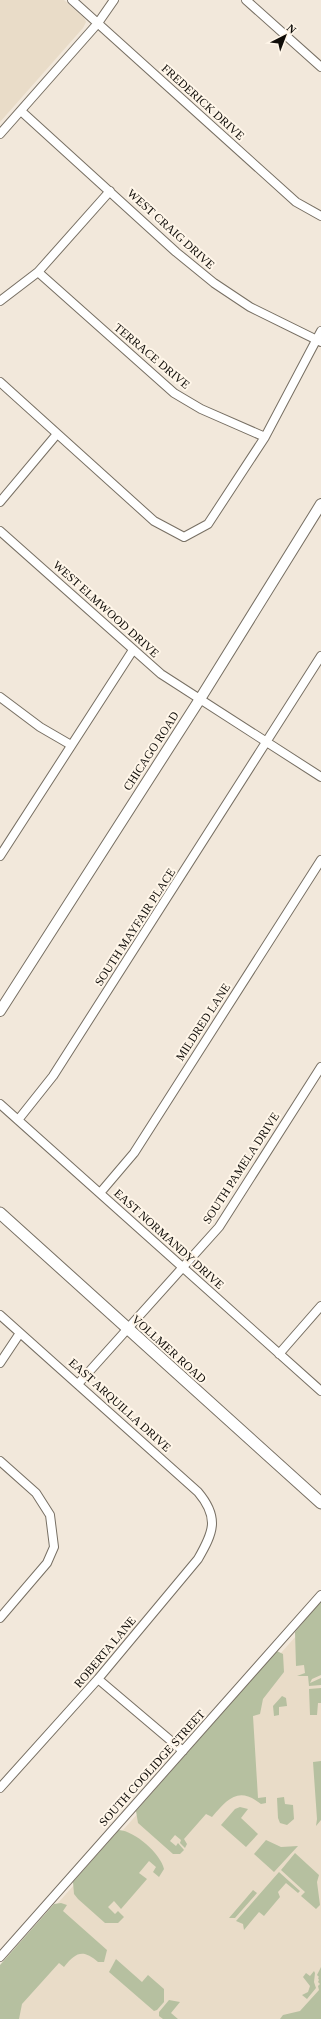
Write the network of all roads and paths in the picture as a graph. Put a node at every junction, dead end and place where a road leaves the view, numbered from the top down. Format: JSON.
{"nodes":[{"id":1,"x":72,"y":0,"type":"edge"},
{"id":2,"x":114,"y":0,"type":"edge"},
{"id":3,"x":246,"y":0,"type":"edge"},
{"id":4,"x":98,"y":23,"type":"junction"},
{"id":5,"x":321,"y":67,"type":"edge"},
{"id":6,"x":20,"y":111,"type":"junction"},
{"id":7,"x":0,"y":134,"type":"edge"},
{"id":8,"x":110,"y":191,"type":"junction"},
{"id":9,"x":321,"y":216,"type":"edge"},
{"id":10,"x":38,"y":272,"type":"junction"},
{"id":11,"x":0,"y":301,"type":"edge"},
{"id":12,"x":321,"y":331,"type":"edge"},
{"id":13,"x":319,"y":341,"type":"edge"},
{"id":14,"x":0,"y":382,"type":"edge"},
{"id":15,"x":57,"y":434,"type":"junction"},
{"id":16,"x":265,"y":437,"type":"junction"},
{"id":17,"x":0,"y":502,"type":"edge"},
{"id":18,"x":321,"y":504,"type":"edge"},
{"id":19,"x":0,"y":531,"type":"edge"},
{"id":20,"x":133,"y":650,"type":"junction"},
{"id":21,"x":321,"y":656,"type":"edge"},
{"id":22,"x":0,"y":697,"type":"edge"},
{"id":23,"x":200,"y":699,"type":"junction"},
{"id":24,"x":266,"y":742,"type":"junction"},
{"id":25,"x":71,"y":745,"type":"junction"},
{"id":26,"x":321,"y":777,"type":"edge"},
{"id":27,"x":0,"y":856,"type":"edge"},
{"id":28,"x":321,"y":860,"type":"edge"},
{"id":29,"x":0,"y":1011,"type":"edge"},
{"id":30,"x":321,"y":1067,"type":"edge"},
{"id":31,"x":0,"y":1104,"type":"edge"},
{"id":32,"x":18,"y":1120,"type":"junction"},
{"id":33,"x":100,"y":1193,"type":"junction"},
{"id":34,"x":0,"y":1213,"type":"edge"},
{"id":35,"x":182,"y":1267,"type":"junction"},
{"id":36,"x":321,"y":1306,"type":"edge"},
{"id":37,"x":0,"y":1315,"type":"edge"},
{"id":38,"x":126,"y":1328,"type":"junction"},
{"id":39,"x":20,"y":1333,"type":"junction"},
{"id":40,"x":279,"y":1354,"type":"junction"},
{"id":41,"x":0,"y":1363,"type":"edge"},
{"id":42,"x":78,"y":1384,"type":"junction"},
{"id":43,"x":321,"y":1391,"type":"edge"},
{"id":44,"x":0,"y":1461,"type":"edge"},
{"id":45,"x":321,"y":1503,"type":"edge"},
{"id":46,"x":212,"y":1522,"type":"joint"},
{"id":47,"x":321,"y":1595,"type":"edge"},
{"id":48,"x":0,"y":1618,"type":"edge"},
{"id":49,"x":98,"y":1679,"type":"junction"},
{"id":50,"x":183,"y":1751,"type":"junction"},
{"id":51,"x":0,"y":1788,"type":"edge"},
{"id":52,"x":0,"y":1957,"type":"edge"}],
"edges":[{"from":1,"to":4,"type":"street","name":"FREDERICK DRIVE"},
{"from":2,"to":4,"type":"street"},
{"from":3,"to":5,"type":"street"},
{"from":4,"to":6,"type":"street"},
{"from":4,"to":9,"type":"street","name":"FREDERICK DRIVE"},
{"from":6,"to":7,"type":"street"},
{"from":6,"to":8,"type":"street","name":"WEST CRAIG DRIVE"},
{"from":8,"to":10,"type":"street"},
{"from":8,"to":13,"type":"street","name":"WEST CRAIG DRIVE"},
{"from":10,"to":11,"type":"street"},
{"from":10,"to":16,"type":"street","name":"TERRACE DRIVE"},
{"from":12,"to":13,"type":"street"},
{"from":13,"to":16,"type":"street"},
{"from":14,"to":15,"type":"street"},
{"from":15,"to":16,"type":"street"},
{"from":15,"to":17,"type":"street"},
{"from":18,"to":23,"type":"street","name":"CHICAGO ROAD"},
{"from":19,"to":20,"type":"street","name":"WEST ELMWOOD DRIVE"},
{"from":20,"to":23,"type":"street","name":"WEST ELMWOOD DRIVE"},
{"from":20,"to":25,"type":"street"},
{"from":21,"to":24,"type":"street","name":"SOUTH MAYFAIR PLACE"},
{"from":22,"to":25,"type":"street"},
{"from":23,"to":24,"type":"street","name":"WEST ELMWOOD DRIVE"},
{"from":23,"to":29,"type":"street","name":"CHICAGO ROAD"},
{"from":24,"to":26,"type":"street","name":"WEST ELMWOOD DRIVE"},
{"from":24,"to":32,"type":"street","name":"SOUTH MAYFAIR PLACE"},
{"from":25,"to":27,"type":"street"},
{"from":28,"to":33,"type":"street","name":"MILDRED LANE"},
{"from":30,"to":35,"type":"street","name":"SOUTH PAMELA DRIVE"},
{"from":31,"to":32,"type":"street","name":"EAST NORMANDY DRIVE"},
{"from":32,"to":33,"type":"street","name":"EAST NORMANDY DRIVE"},
{"from":33,"to":35,"type":"street","name":"EAST NORMANDY DRIVE"},
{"from":34,"to":38,"type":"main road","name":"VOLLMER ROAD"},
{"from":35,"to":38,"type":"street","name":"SOUTH PAMELA DRIVE"},
{"from":35,"to":40,"type":"street","name":"EAST NORMANDY DRIVE"},
{"from":36,"to":40,"type":"street"},
{"from":37,"to":39,"type":"street","name":"EAST ARQUILLA DRIVE"},
{"from":38,"to":42,"type":"street","name":"SOUTH PAMELA DRIVE"},
{"from":38,"to":45,"type":"main road","name":"VOLLMER ROAD"},
{"from":39,"to":41,"type":"street"},
{"from":39,"to":42,"type":"street","name":"EAST ARQUILLA DRIVE"},
{"from":40,"to":43,"type":"street","name":"EAST NORMANDY DRIVE"},
{"from":42,"to":46,"type":"street","name":"EAST ARQUILLA DRIVE"},
{"from":44,"to":48,"type":"street"},
{"from":46,"to":49,"type":"street","name":"ROBERTA LANE"},
{"from":47,"to":50,"type":"street","name":"SOUTH COOLIDGE STREET"},
{"from":49,"to":50,"type":"street"},
{"from":49,"to":51,"type":"street","name":"ROBERTA LANE"},
{"from":50,"to":52,"type":"street","name":"SOUTH COOLIDGE STREET"}]}
